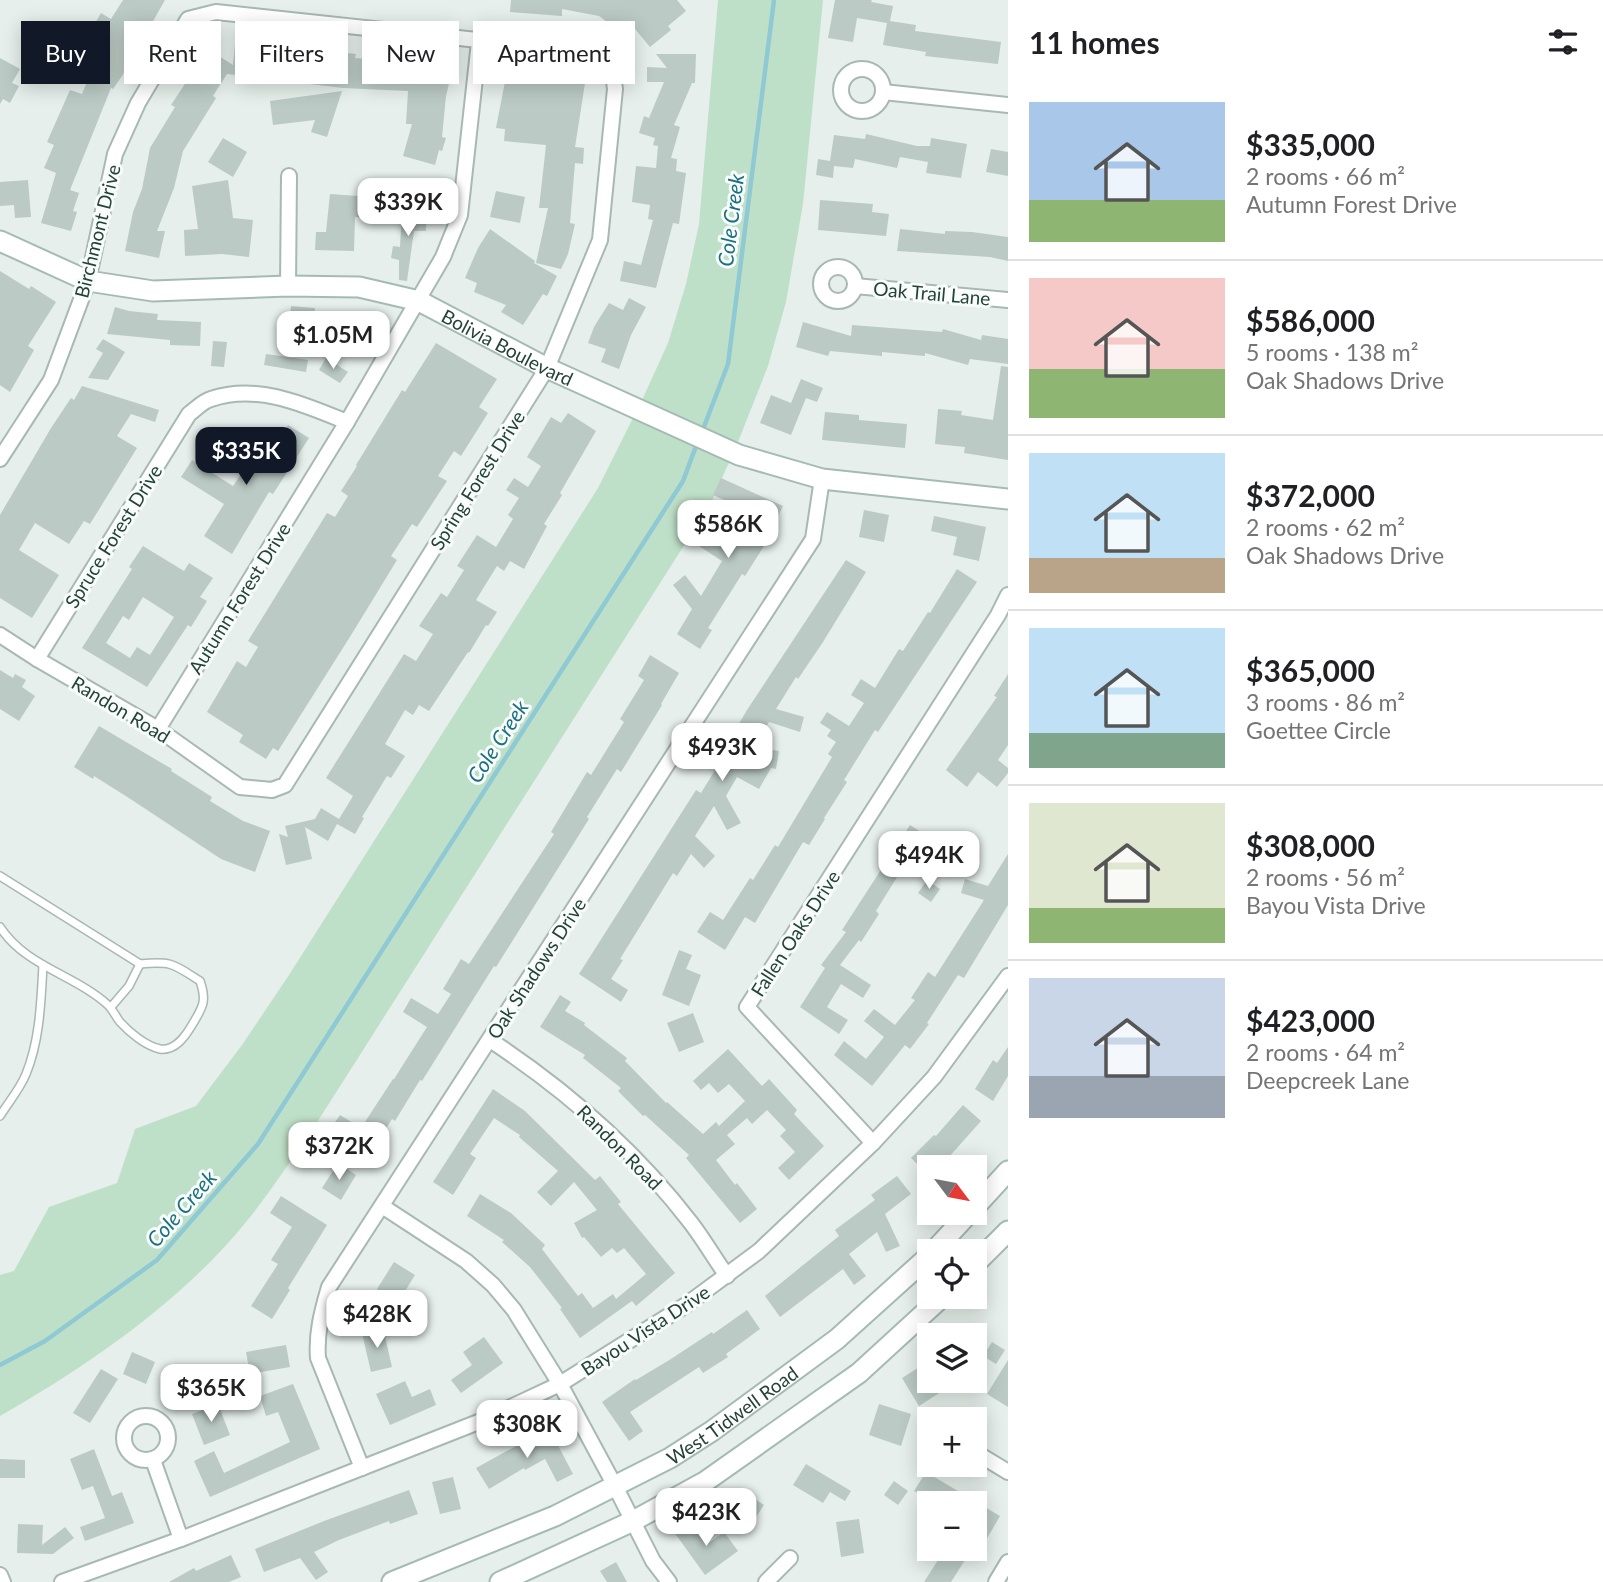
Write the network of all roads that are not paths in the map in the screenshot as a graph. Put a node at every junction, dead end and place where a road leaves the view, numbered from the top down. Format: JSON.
{"nodes":[{"id":1,"x":473,"y":41,"type":"edge"},
{"id":2,"x":475,"y":84,"type":"edge"},
{"id":3,"x":614,"y":84,"type":"edge"},
{"id":4,"x":883,"y":92,"type":"dead end"},
{"id":5,"x":1008,"y":105,"type":"edge"},
{"id":6,"x":289,"y":176,"type":"dead end"},
{"id":7,"x":0,"y":242,"type":"edge"},
{"id":8,"x":88,"y":281,"type":"junction"},
{"id":9,"x":288,"y":286,"type":"junction"},
{"id":10,"x":855,"y":286,"type":"dead end"},
{"id":11,"x":1008,"y":300,"type":"edge"},
{"id":12,"x":419,"y":301,"type":"junction"},
{"id":13,"x":547,"y":368,"type":"junction"},
{"id":14,"x":347,"y":422,"type":"junction"},
{"id":15,"x":0,"y":458,"type":"edge"},
{"id":16,"x":822,"y":479,"type":"junction"},
{"id":17,"x":1008,"y":499,"type":"edge"},
{"id":18,"x":1008,"y":595,"type":"edge"},
{"id":19,"x":0,"y":635,"type":"edge"},
{"id":20,"x":37,"y":659,"type":"junction"},
{"id":21,"x":158,"y":729,"type":"junction"},
{"id":22,"x":240,"y":787,"type":"joint"},
{"id":23,"x":0,"y":876,"type":"edge"},
{"id":24,"x":0,"y":927,"type":"edge"},
{"id":25,"x":140,"y":964,"type":"junction"},
{"id":26,"x":43,"y":965,"type":"junction"},
{"id":27,"x":1008,"y":976,"type":"edge"},
{"id":28,"x":111,"y":1007,"type":"junction"},
{"id":29,"x":490,"y":1040,"type":"junction"},
{"id":30,"x":0,"y":1116,"type":"edge"},
{"id":31,"x":873,"y":1143,"type":"junction"},
{"id":32,"x":1008,"y":1171,"type":"edge"},
{"id":33,"x":987,"y":1194,"type":"edge"},
{"id":34,"x":382,"y":1206,"type":"junction"},
{"id":35,"x":959,"y":1225,"type":"edge"},
{"id":36,"x":1008,"y":1231,"type":"edge"},
{"id":37,"x":947,"y":1239,"type":"edge"},
{"id":38,"x":987,"y":1252,"type":"edge"},
{"id":39,"x":917,"y":1271,"type":"edge"},
{"id":40,"x":727,"y":1276,"type":"junction"},
{"id":41,"x":929,"y":1309,"type":"edge"},
{"id":42,"x":559,"y":1384,"type":"junction"},
{"id":43,"x":987,"y":1459,"type":"edge"},
{"id":44,"x":153,"y":1460,"type":"dead end"},
{"id":45,"x":362,"y":1468,"type":"junction"},
{"id":46,"x":1008,"y":1472,"type":"edge"},
{"id":47,"x":615,"y":1486,"type":"junction"},
{"id":48,"x":633,"y":1521,"type":"junction"},
{"id":49,"x":181,"y":1539,"type":"junction"},
{"id":50,"x":790,"y":1558,"type":"dead end"},
{"id":51,"x":1008,"y":1562,"type":"edge"},
{"id":52,"x":0,"y":1575,"type":"edge"},
{"id":53,"x":3,"y":1582,"type":"edge"},
{"id":54,"x":62,"y":1582,"type":"edge"},
{"id":55,"x":392,"y":1582,"type":"edge"},
{"id":56,"x":500,"y":1582,"type":"edge"},
{"id":57,"x":669,"y":1582,"type":"edge"},
{"id":58,"x":766,"y":1582,"type":"edge"},
{"id":59,"x":996,"y":1582,"type":"edge"}],
"edges":[{"from":1,"to":8,"type":"street","name":"Birchmont Drive"},
{"from":2,"to":12,"type":"street","name":"Autumn Forest Drive"},
{"from":3,"to":13,"type":"street","name":"Spring Forest Drive"},
{"from":4,"to":5,"type":"street"},
{"from":6,"to":9,"type":"street"},
{"from":7,"to":8,"type":"main road","name":"Bolivia Boulevard"},
{"from":8,"to":9,"type":"main road","name":"Bolivia Boulevard"},
{"from":8,"to":15,"type":"street","name":"Birchmont Drive"},
{"from":9,"to":12,"type":"main road","name":"Bolivia Boulevard"},
{"from":10,"to":11,"type":"street","name":"Oak Trail Lane"},
{"from":12,"to":13,"type":"main road","name":"Bolivia Boulevard"},
{"from":12,"to":14,"type":"street","name":"Autumn Forest Drive"},
{"from":13,"to":16,"type":"main road","name":"Bolivia Boulevard"},
{"from":13,"to":22,"type":"street","name":"Spring Forest Drive"},
{"from":14,"to":20,"type":"street","name":"Spruce Forest Drive"},
{"from":14,"to":21,"type":"street","name":"Autumn Forest Drive"},
{"from":16,"to":17,"type":"main road","name":"Bolivia Boulevard"},
{"from":16,"to":29,"type":"street","name":"Oak Shadows Drive"},
{"from":18,"to":31,"type":"street","name":"Fallen Oaks Drive"},
{"from":19,"to":20,"type":"street","name":"Randon Road"},
{"from":20,"to":21,"type":"street","name":"Randon Road"},
{"from":21,"to":22,"type":"street","name":"Randon Road"},
{"from":23,"to":25,"type":"lane"},
{"from":24,"to":26,"type":"lane"},
{"from":25,"to":28,"type":"lane"},
{"from":25,"to":28,"type":"lane"},
{"from":26,"to":28,"type":"lane"},
{"from":26,"to":30,"type":"lane"},
{"from":27,"to":31,"type":"street","name":"Bayou Vista Drive"},
{"from":29,"to":34,"type":"street","name":"Oak Shadows Drive"},
{"from":29,"to":40,"type":"street","name":"Randon Road"},
{"from":31,"to":40,"type":"street","name":"Bayou Vista Drive"},
{"from":32,"to":33,"type":"main road"},
{"from":34,"to":42,"type":"street"},
{"from":34,"to":45,"type":"street","name":"Oak Shadows Drive"},
{"from":35,"to":37,"type":"main road","name":"West Tidwell Road"},
{"from":36,"to":38,"type":"main road"},
{"from":39,"to":47,"type":"main road","name":"West Tidwell Road"},
{"from":40,"to":42,"type":"street","name":"Bayou Vista Drive"},
{"from":41,"to":48,"type":"main road","name":"West Tidwell Road"},
{"from":42,"to":45,"type":"street","name":"Bayou Vista Drive"},
{"from":42,"to":47,"type":"street"},
{"from":43,"to":46,"type":"street"},
{"from":44,"to":49,"type":"street"},
{"from":45,"to":49,"type":"street","name":"Bayou Vista Drive"},
{"from":47,"to":48,"type":"street"},
{"from":47,"to":55,"type":"main road","name":"West Tidwell Road"},
{"from":48,"to":56,"type":"main road","name":"West Tidwell Road"},
{"from":48,"to":57,"type":"street"},
{"from":49,"to":54,"type":"street","name":"Bayou Vista Drive"},
{"from":50,"to":58,"type":"street"},
{"from":51,"to":59,"type":"street"},
{"from":52,"to":53,"type":"street"}]}
